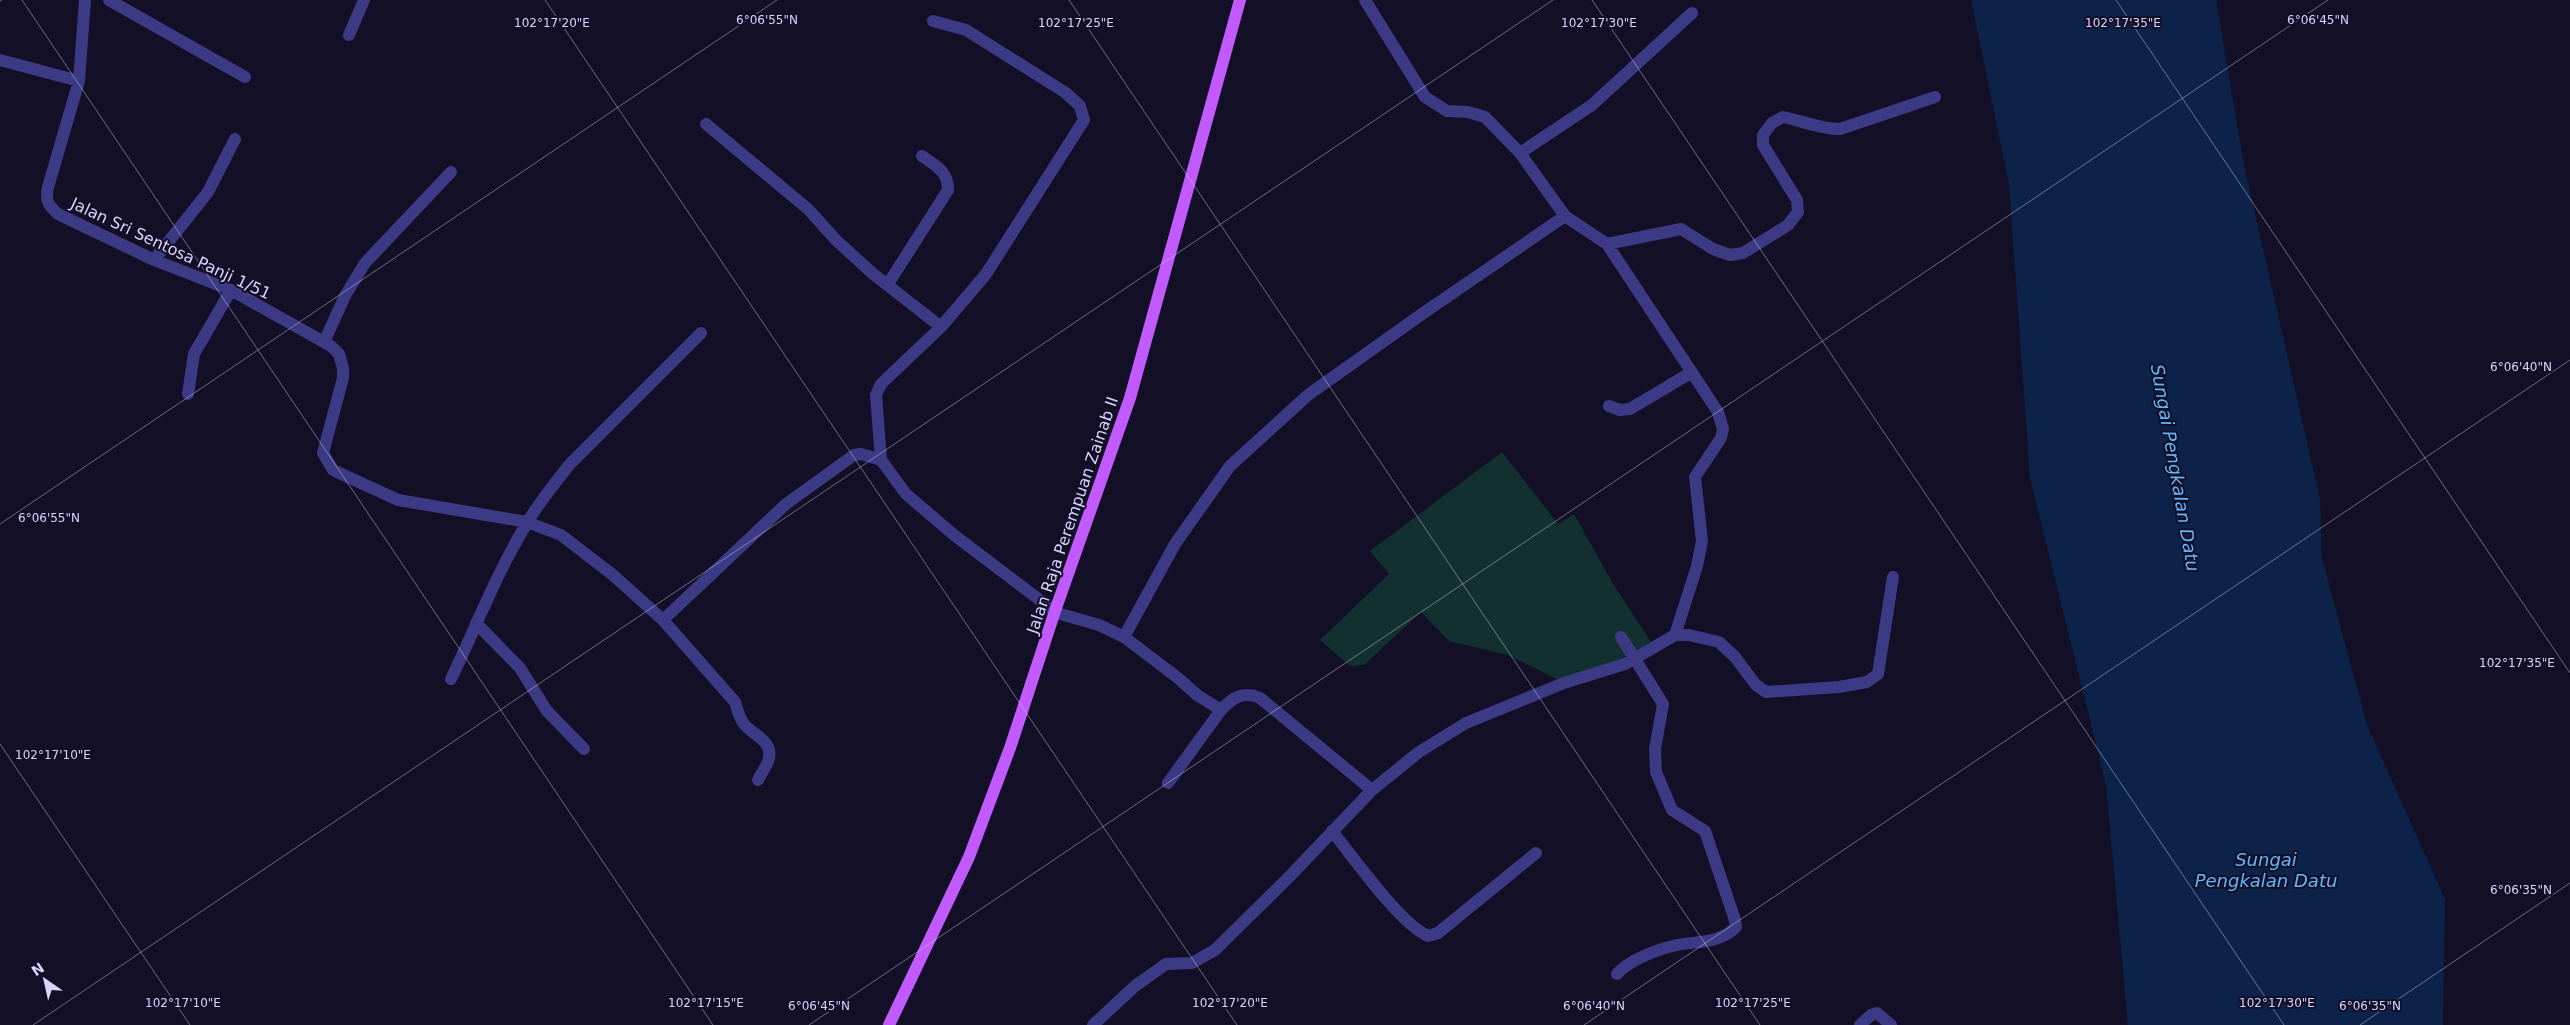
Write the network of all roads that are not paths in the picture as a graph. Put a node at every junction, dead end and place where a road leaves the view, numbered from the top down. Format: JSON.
{"nodes":[{"id":1,"x":85,"y":0,"type":"edge"},
{"id":2,"x":109,"y":0,"type":"edge"},
{"id":3,"x":364,"y":0,"type":"edge"},
{"id":4,"x":1240,"y":0,"type":"edge"},
{"id":5,"x":1365,"y":0,"type":"edge"},
{"id":6,"x":1692,"y":13,"type":"dead end"},
{"id":7,"x":933,"y":21,"type":"dead end"},
{"id":8,"x":349,"y":35,"type":"dead end"},
{"id":9,"x":0,"y":60,"type":"edge"},
{"id":10,"x":245,"y":77,"type":"dead end"},
{"id":11,"x":79,"y":82,"type":"junction"},
{"id":12,"x":1935,"y":97,"type":"dead end"},
{"id":13,"x":706,"y":124,"type":"dead end"},
{"id":14,"x":235,"y":139,"type":"dead end"},
{"id":15,"x":1520,"y":153,"type":"junction"},
{"id":16,"x":922,"y":156,"type":"dead end"},
{"id":17,"x":451,"y":172,"type":"dead end"},
{"id":18,"x":1565,"y":216,"type":"junction"},
{"id":19,"x":1607,"y":244,"type":"junction"},
{"id":20,"x":154,"y":260,"type":"junction"},
{"id":21,"x":888,"y":284,"type":"junction"},
{"id":22,"x":231,"y":290,"type":"junction"},
{"id":23,"x":941,"y":327,"type":"junction"},
{"id":24,"x":701,"y":333,"type":"dead end"},
{"id":25,"x":324,"y":342,"type":"junction"},
{"id":26,"x":1692,"y":372,"type":"junction"},
{"id":27,"x":188,"y":394,"type":"dead end"},
{"id":28,"x":1609,"y":406,"type":"dead end"},
{"id":29,"x":881,"y":460,"type":"junction"},
{"id":30,"x":527,"y":522,"type":"junction"},
{"id":31,"x":1893,"y":577,"type":"dead end"},
{"id":32,"x":1055,"y":611,"type":"junction"},
{"id":33,"x":663,"y":620,"type":"junction"},
{"id":34,"x":476,"y":623,"type":"junction"},
{"id":35,"x":1675,"y":635,"type":"junction"},
{"id":36,"x":1621,"y":636,"type":"dead end"},
{"id":37,"x":1124,"y":637,"type":"junction"},
{"id":38,"x":1636,"y":657,"type":"junction"},
{"id":39,"x":451,"y":679,"type":"dead end"},
{"id":40,"x":1220,"y":710,"type":"junction"},
{"id":41,"x":584,"y":749,"type":"dead end"},
{"id":42,"x":758,"y":780,"type":"dead end"},
{"id":43,"x":1168,"y":783,"type":"dead end"},
{"id":44,"x":1372,"y":790,"type":"junction"},
{"id":45,"x":1332,"y":831,"type":"junction"},
{"id":46,"x":1536,"y":853,"type":"dead end"},
{"id":47,"x":1617,"y":974,"type":"dead end"},
{"id":48,"x":889,"y":1025,"type":"edge"},
{"id":49,"x":1093,"y":1025,"type":"edge"},
{"id":50,"x":1860,"y":1025,"type":"edge"},
{"id":51,"x":1891,"y":1025,"type":"edge"}],
"edges":[{"from":1,"to":11,"type":"street","name":"Jalan Sri Sentosa Panji 1/51"},
{"from":2,"to":10,"type":"street"},
{"from":3,"to":8,"type":"street"},
{"from":4,"to":32,"type":"main road","name":"Jalan Raja Perempuan Zainab II"},
{"from":5,"to":15,"type":"street"},
{"from":6,"to":15,"type":"street"},
{"from":7,"to":23,"type":"street"},
{"from":9,"to":11,"type":"street"},
{"from":11,"to":20,"type":"street","name":"Jalan Sri Sentosa Panji 1/51"},
{"from":12,"to":19,"type":"street"},
{"from":13,"to":21,"type":"street"},
{"from":14,"to":20,"type":"street"},
{"from":15,"to":18,"type":"street"},
{"from":16,"to":21,"type":"street"},
{"from":17,"to":25,"type":"street"},
{"from":18,"to":19,"type":"street"},
{"from":18,"to":37,"type":"street"},
{"from":19,"to":26,"type":"street"},
{"from":20,"to":22,"type":"street","name":"Jalan Sri Sentosa Panji 1/51"},
{"from":21,"to":23,"type":"street"},
{"from":22,"to":25,"type":"street","name":"Jalan Sri Sentosa Panji 1/51"},
{"from":22,"to":27,"type":"street"},
{"from":23,"to":29,"type":"street"},
{"from":24,"to":30,"type":"street"},
{"from":25,"to":30,"type":"street","name":"Jalan Sri Sentosa Panji 1/51"},
{"from":26,"to":28,"type":"street"},
{"from":26,"to":35,"type":"street"},
{"from":29,"to":32,"type":"street"},
{"from":29,"to":33,"type":"street"},
{"from":30,"to":33,"type":"street","name":"Jalan Sri Sentosa Panji 1/51"},
{"from":30,"to":34,"type":"street"},
{"from":31,"to":35,"type":"street"},
{"from":32,"to":37,"type":"street"},
{"from":32,"to":48,"type":"main road","name":"Jalan Raja Perempuan Zainab II"},
{"from":33,"to":42,"type":"street","name":"Jalan Sri Sentosa Panji 1/51"},
{"from":34,"to":39,"type":"street"},
{"from":34,"to":41,"type":"street"},
{"from":35,"to":38,"type":"street"},
{"from":36,"to":38,"type":"street"},
{"from":37,"to":40,"type":"street"},
{"from":38,"to":44,"type":"street"},
{"from":38,"to":47,"type":"street"},
{"from":40,"to":43,"type":"street"},
{"from":40,"to":44,"type":"street"},
{"from":44,"to":45,"type":"street"},
{"from":45,"to":46,"type":"street"},
{"from":45,"to":49,"type":"street"},
{"from":50,"to":51,"type":"street"}]}
